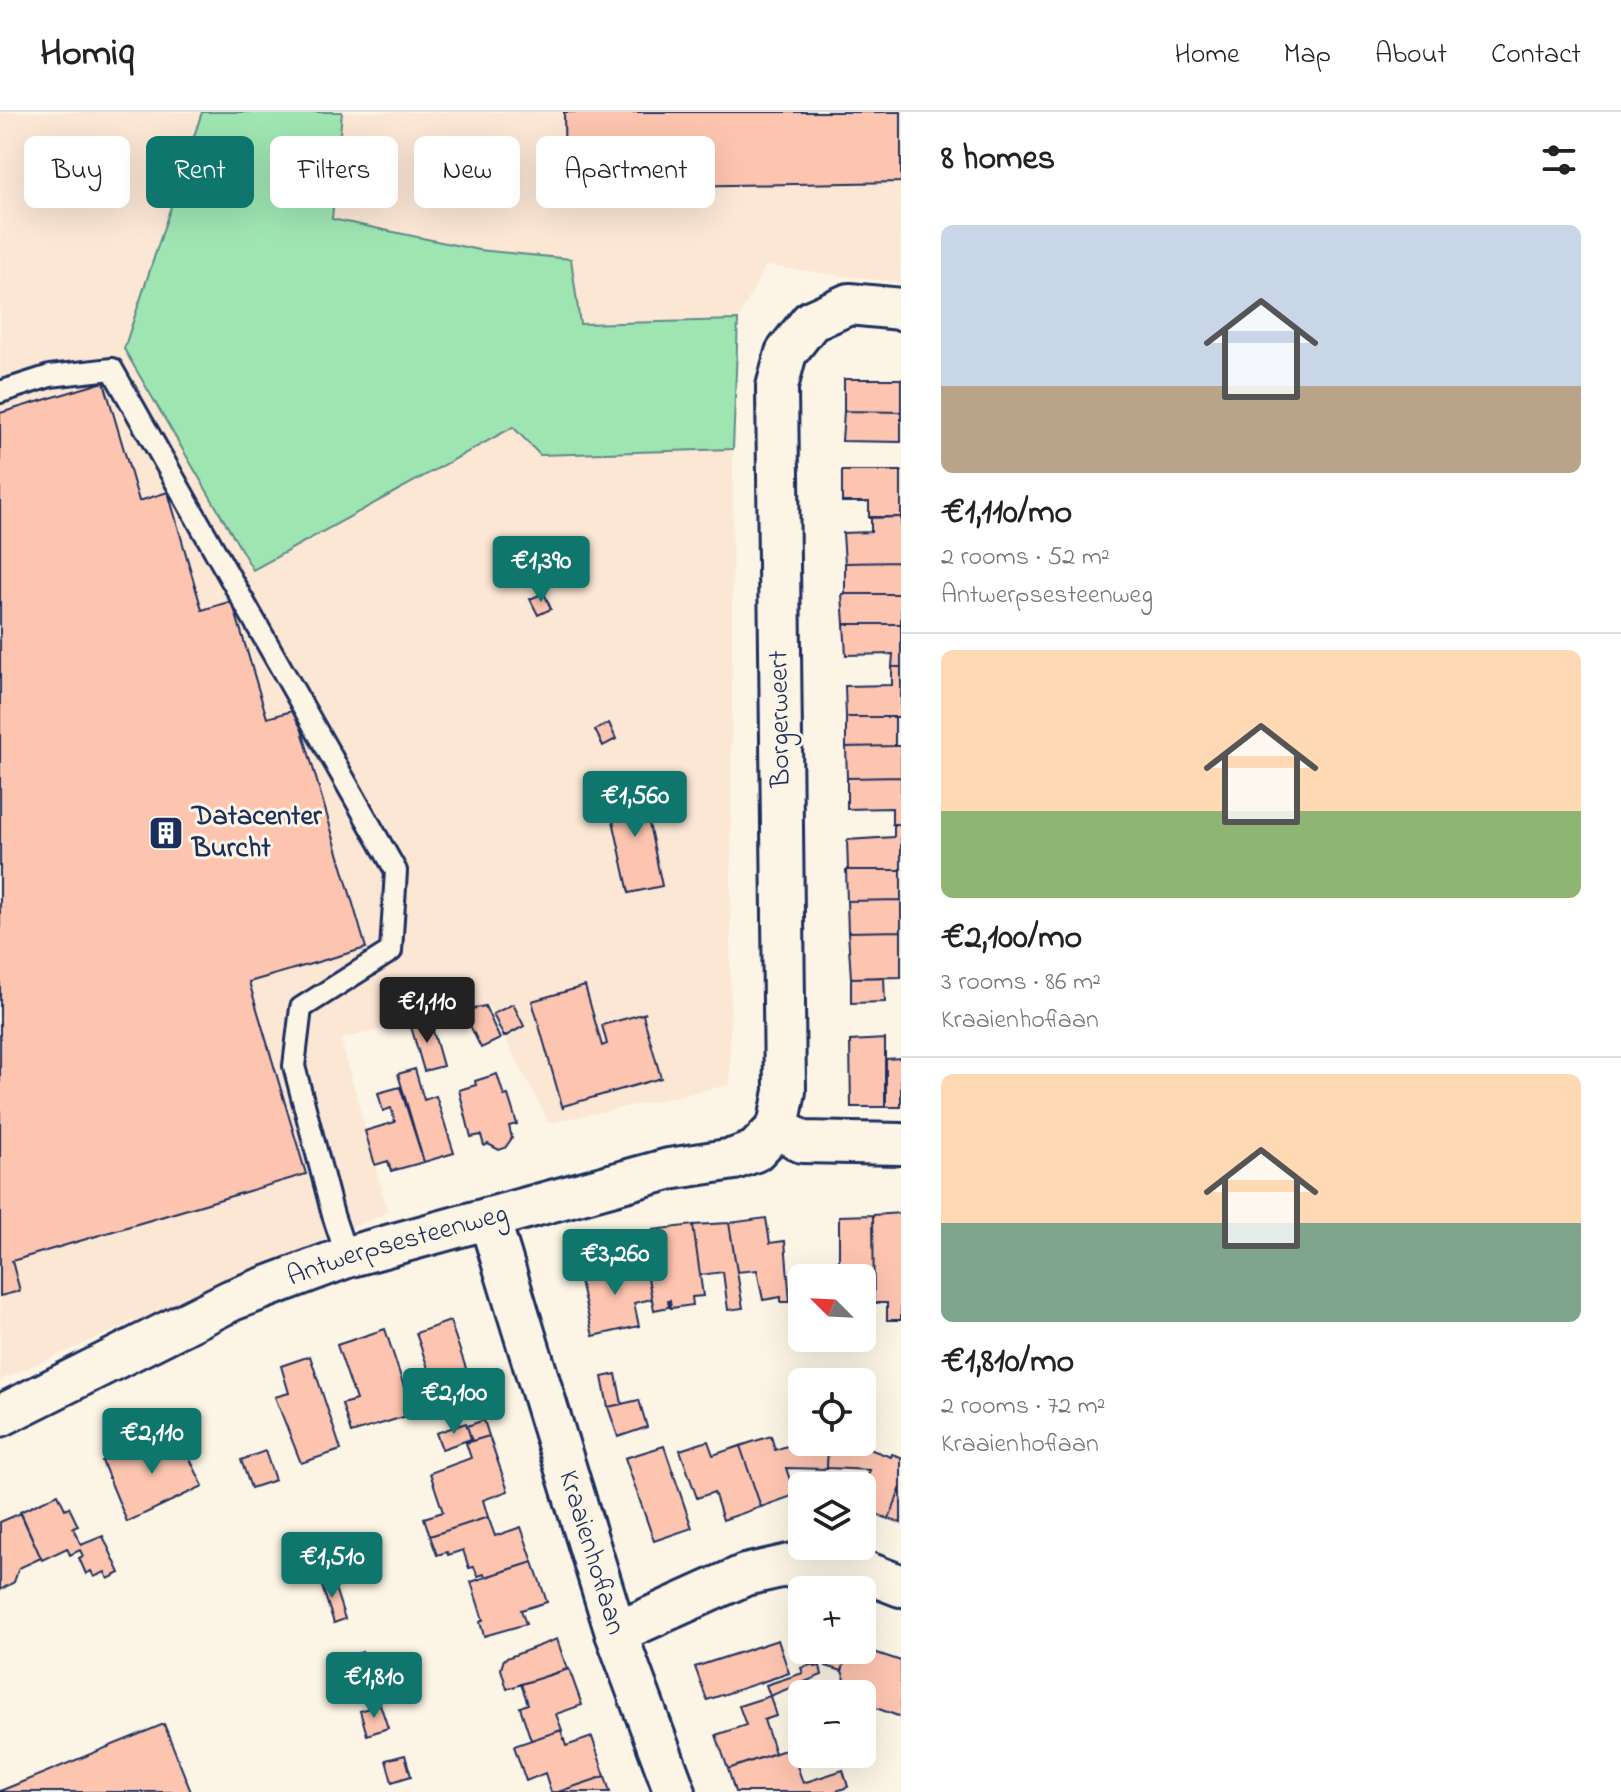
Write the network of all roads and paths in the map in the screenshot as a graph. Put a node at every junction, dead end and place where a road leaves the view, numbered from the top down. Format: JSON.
{"nodes":[{"id":1,"x":901,"y":309,"type":"edge"},
{"id":2,"x":0,"y":392,"type":"edge"},
{"id":3,"x":778,"y":1127,"type":"junction"},
{"id":4,"x":901,"y":1144,"type":"edge"},
{"id":5,"x":489,"y":1218,"type":"junction"},
{"id":6,"x":347,"y":1257,"type":"junction"},
{"id":7,"x":0,"y":1416,"type":"edge"},
{"id":8,"x":901,"y":1586,"type":"edge"},
{"id":9,"x":616,"y":1633,"type":"junction"},
{"id":10,"x":675,"y":1792,"type":"edge"}],
"edges":[{"from":1,"to":3,"type":"street","name":"Borgerweert"},
{"from":2,"to":6,"type":"lane"},
{"from":3,"to":4,"type":"street"},
{"from":3,"to":5,"type":"street","name":"Antwerpsesteenweg"},
{"from":5,"to":6,"type":"street","name":"Antwerpsesteenweg"},
{"from":5,"to":9,"type":"street","name":"Kraaienhoflaan"},
{"from":6,"to":7,"type":"street","name":"Antwerpsesteenweg"},
{"from":8,"to":9,"type":"street"},
{"from":9,"to":10,"type":"street","name":"Kraaienhoflaan"}]}
